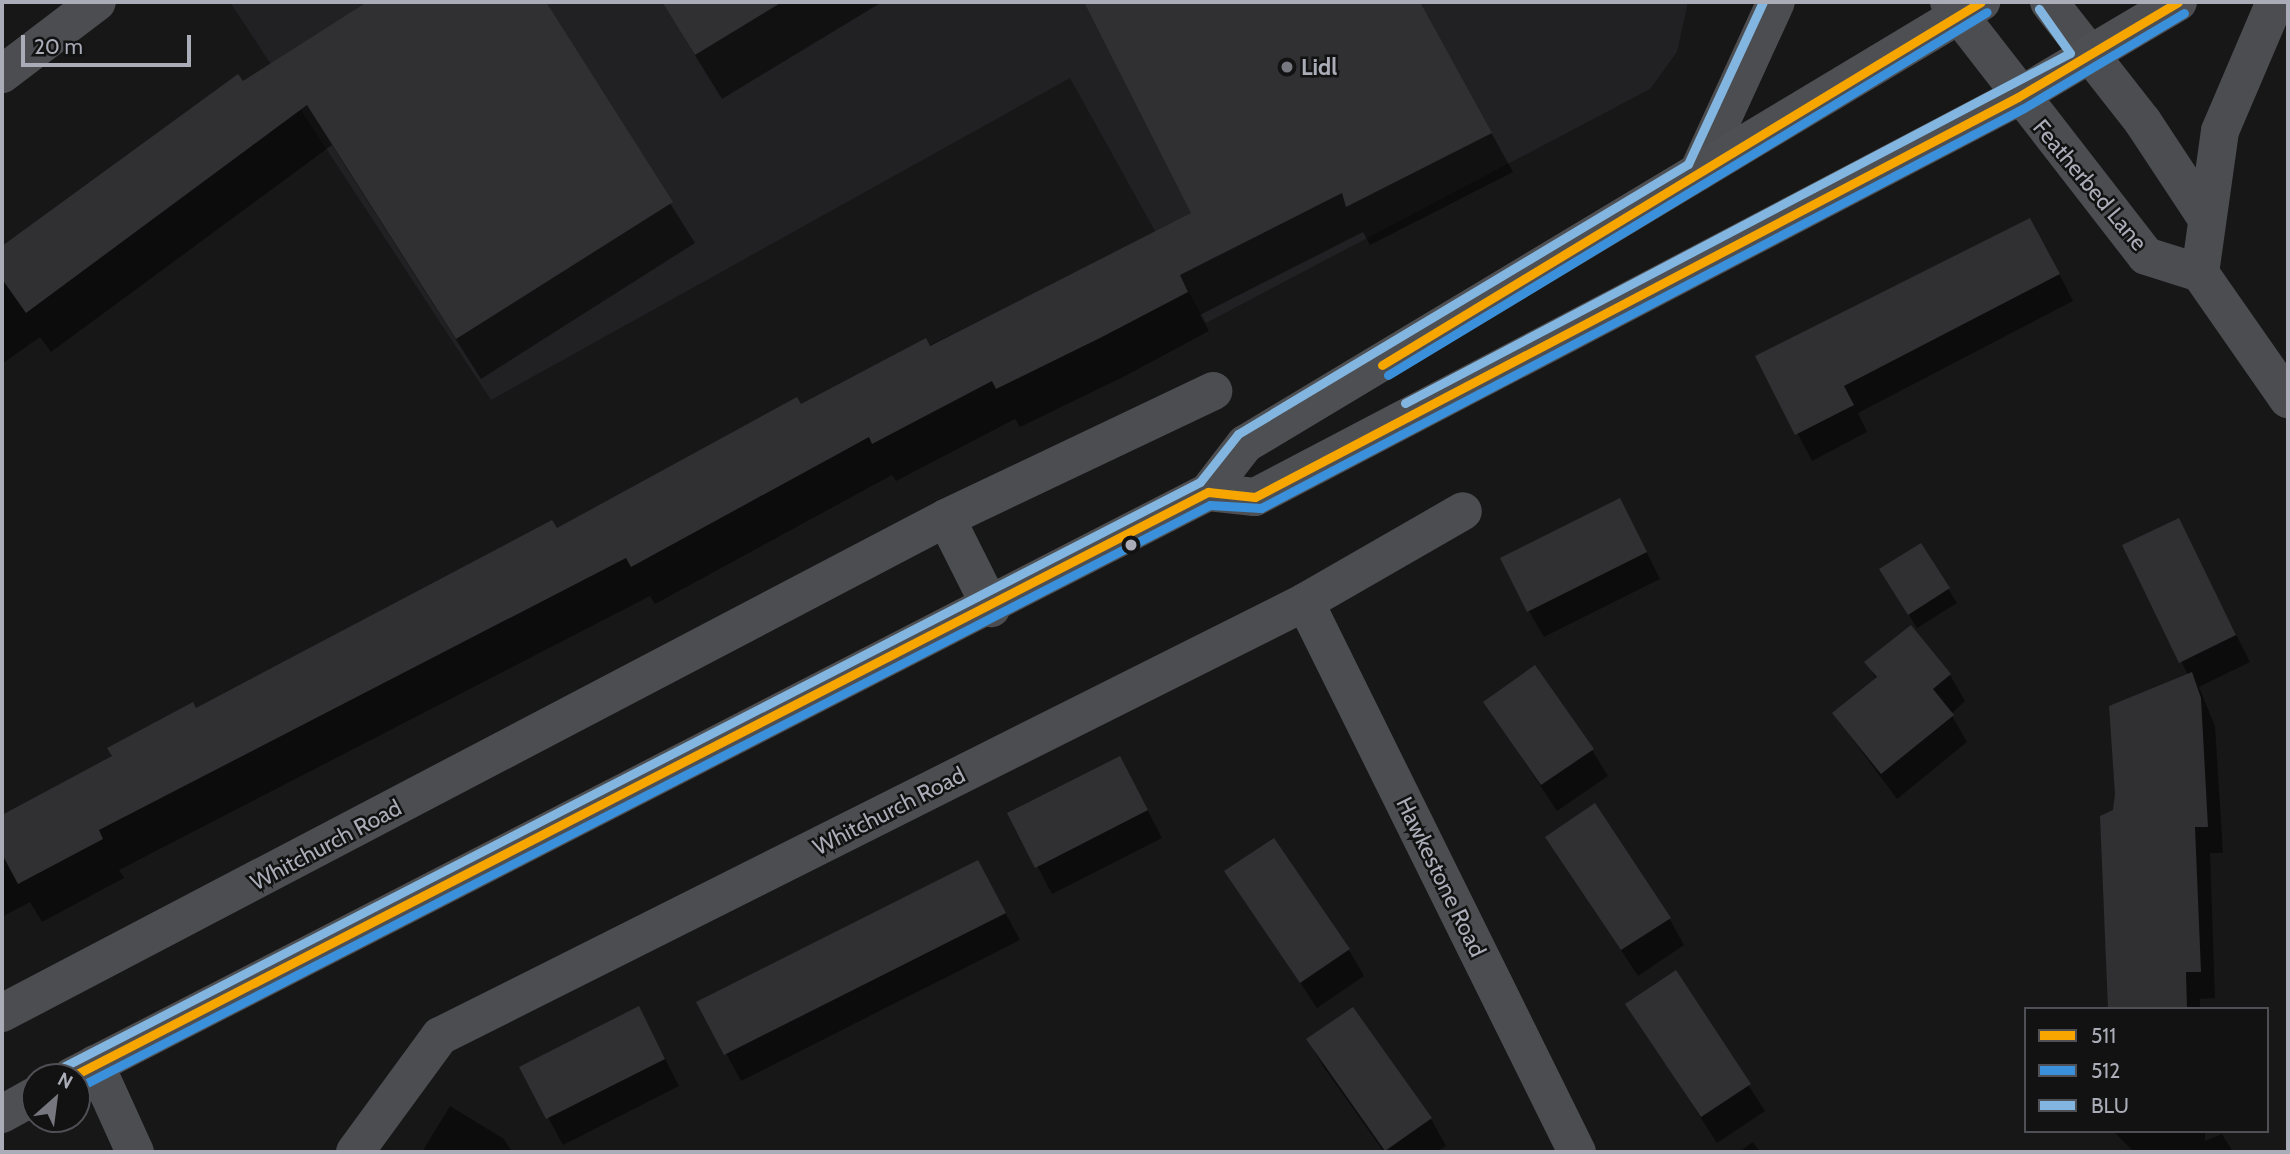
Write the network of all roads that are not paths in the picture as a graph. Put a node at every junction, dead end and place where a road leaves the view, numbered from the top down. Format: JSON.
{"nodes":[{"id":1,"x":97,"y":2,"type":"edge"},
{"id":2,"x":1776,"y":2,"type":"edge"},
{"id":3,"x":2049,"y":2,"type":"edge"},
{"id":4,"x":2178,"y":2,"type":"edge"},
{"id":5,"x":2275,"y":2,"type":"edge"},
{"id":6,"x":1963,"y":6,"type":"edge"},
{"id":7,"x":2088,"y":57,"type":"junction"},
{"id":8,"x":2,"y":74,"type":"edge"},
{"id":9,"x":2018,"y":97,"type":"junction"},
{"id":10,"x":1698,"y":172,"type":"junction"},
{"id":11,"x":2207,"y":219,"type":"junction"},
{"id":12,"x":2200,"y":274,"type":"junction"},
{"id":13,"x":1213,"y":391,"type":"dead end"},
{"id":14,"x":2288,"y":399,"type":"edge"},
{"id":15,"x":1208,"y":492,"type":"junction"},
{"id":16,"x":1463,"y":511,"type":"dead end"},
{"id":17,"x":946,"y":518,"type":"junction"},
{"id":18,"x":1305,"y":602,"type":"junction"},
{"id":19,"x":991,"y":608,"type":"junction"},
{"id":20,"x":2,"y":1013,"type":"edge"},
{"id":21,"x":91,"y":1067,"type":"edge"},
{"id":22,"x":91,"y":1083,"type":"edge"},
{"id":23,"x":21,"y":1104,"type":"edge"},
{"id":24,"x":2,"y":1114,"type":"edge"},
{"id":25,"x":135,"y":1152,"type":"edge"},
{"id":26,"x":355,"y":1152,"type":"edge"},
{"id":27,"x":1577,"y":1152,"type":"edge"}],
"edges":[{"from":1,"to":8,"type":"street"},
{"from":2,"to":10,"type":"street"},
{"from":3,"to":7,"type":"street"},
{"from":4,"to":7,"type":"main road"},
{"from":5,"to":11,"type":"street"},
{"from":6,"to":9,"type":"street","name":"Featherbed Lane"},
{"from":6,"to":10,"type":"main road"},
{"from":7,"to":9,"type":"main road"},
{"from":7,"to":11,"type":"street"},
{"from":9,"to":12,"type":"street","name":"Featherbed Lane"},
{"from":9,"to":15,"type":"main road"},
{"from":10,"to":15,"type":"main road"},
{"from":11,"to":12,"type":"street"},
{"from":12,"to":14,"type":"street"},
{"from":13,"to":17,"type":"street","name":"Whitchurch Road"},
{"from":15,"to":19,"type":"main road"},
{"from":16,"to":18,"type":"street","name":"Whitchurch Road"},
{"from":17,"to":19,"type":"street"},
{"from":17,"to":20,"type":"street","name":"Whitchurch Road"},
{"from":18,"to":26,"type":"street","name":"Whitchurch Road"},
{"from":18,"to":27,"type":"street","name":"Hawkestone Road"},
{"from":19,"to":21,"type":"main road"},
{"from":22,"to":25,"type":"street"},
{"from":23,"to":24,"type":"main road"}]}
